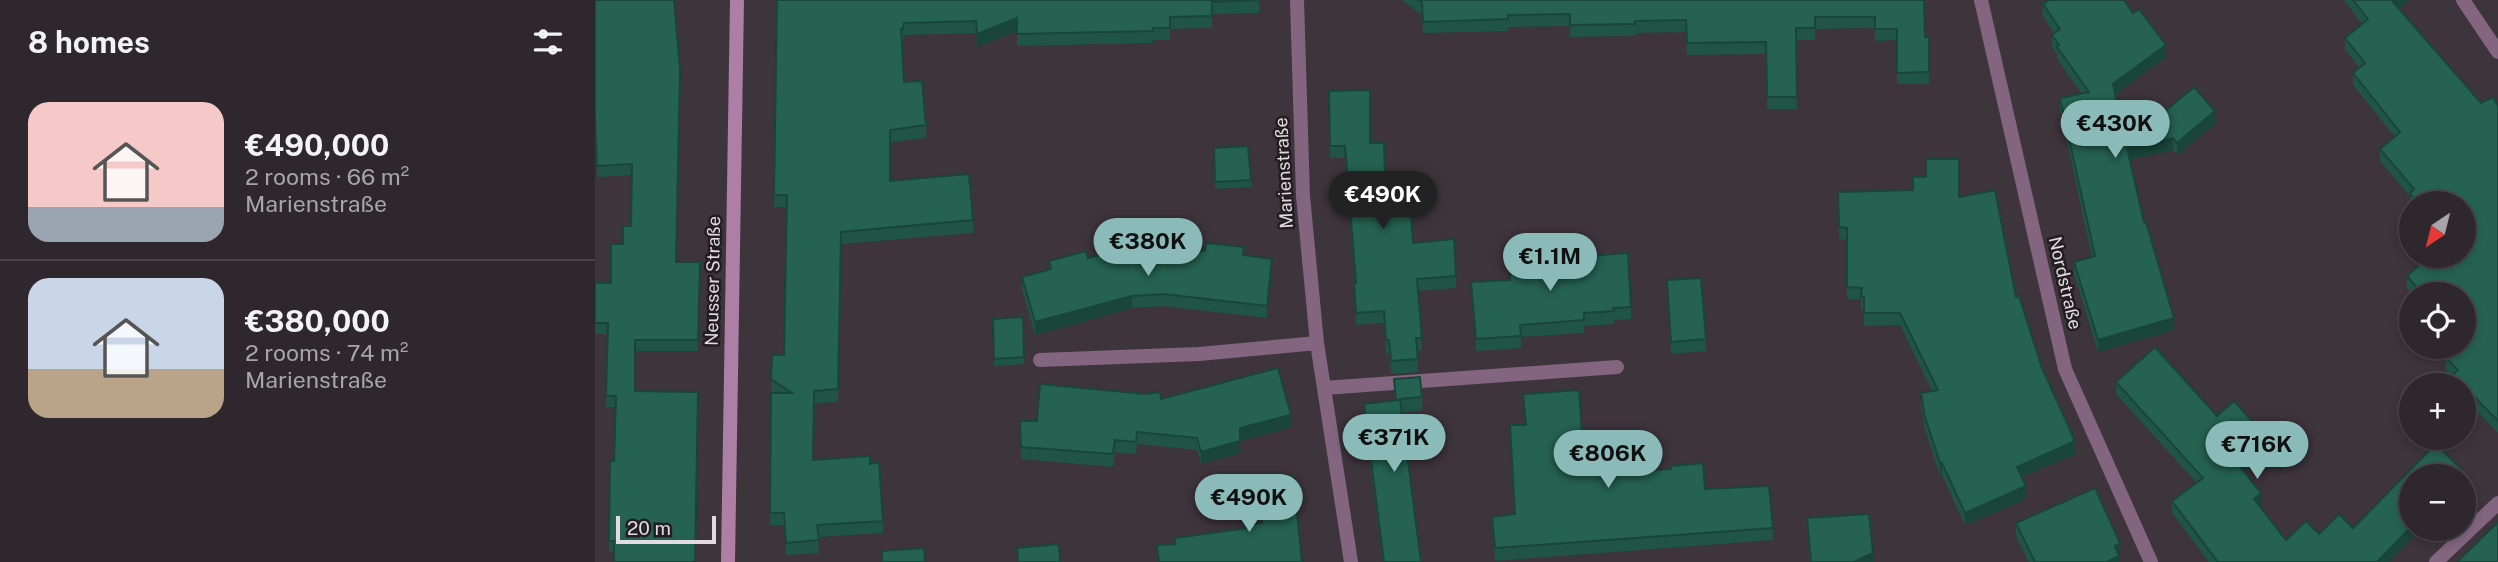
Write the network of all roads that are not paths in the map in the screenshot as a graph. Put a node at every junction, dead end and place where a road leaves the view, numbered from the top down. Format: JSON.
{"nodes":[{"id":1,"x":737,"y":0,"type":"edge"},
{"id":2,"x":1297,"y":0,"type":"edge"},
{"id":3,"x":1981,"y":0,"type":"edge"},
{"id":4,"x":2463,"y":0,"type":"edge"},
{"id":5,"x":2498,"y":52,"type":"edge"},
{"id":6,"x":1317,"y":343,"type":"junction"},
{"id":7,"x":1041,"y":360,"type":"dead end"},
{"id":8,"x":1616,"y":367,"type":"dead end"},
{"id":9,"x":1324,"y":387,"type":"junction"},
{"id":10,"x":2498,"y":503,"type":"edge"},
{"id":11,"x":728,"y":562,"type":"edge"},
{"id":12,"x":1351,"y":562,"type":"edge"},
{"id":13,"x":2151,"y":562,"type":"edge"},
{"id":14,"x":2436,"y":562,"type":"edge"}],
"edges":[{"from":1,"to":11,"type":"main road","name":"Neusser Straße"},
{"from":2,"to":6,"type":"street","name":"Marienstraße"},
{"from":3,"to":13,"type":"street","name":"Nordstraße"},
{"from":4,"to":5,"type":"street"},
{"from":6,"to":7,"type":"street"},
{"from":6,"to":9,"type":"street","name":"Marienstraße"},
{"from":8,"to":9,"type":"street"},
{"from":9,"to":12,"type":"street","name":"Marienstraße"},
{"from":10,"to":14,"type":"street"}]}
